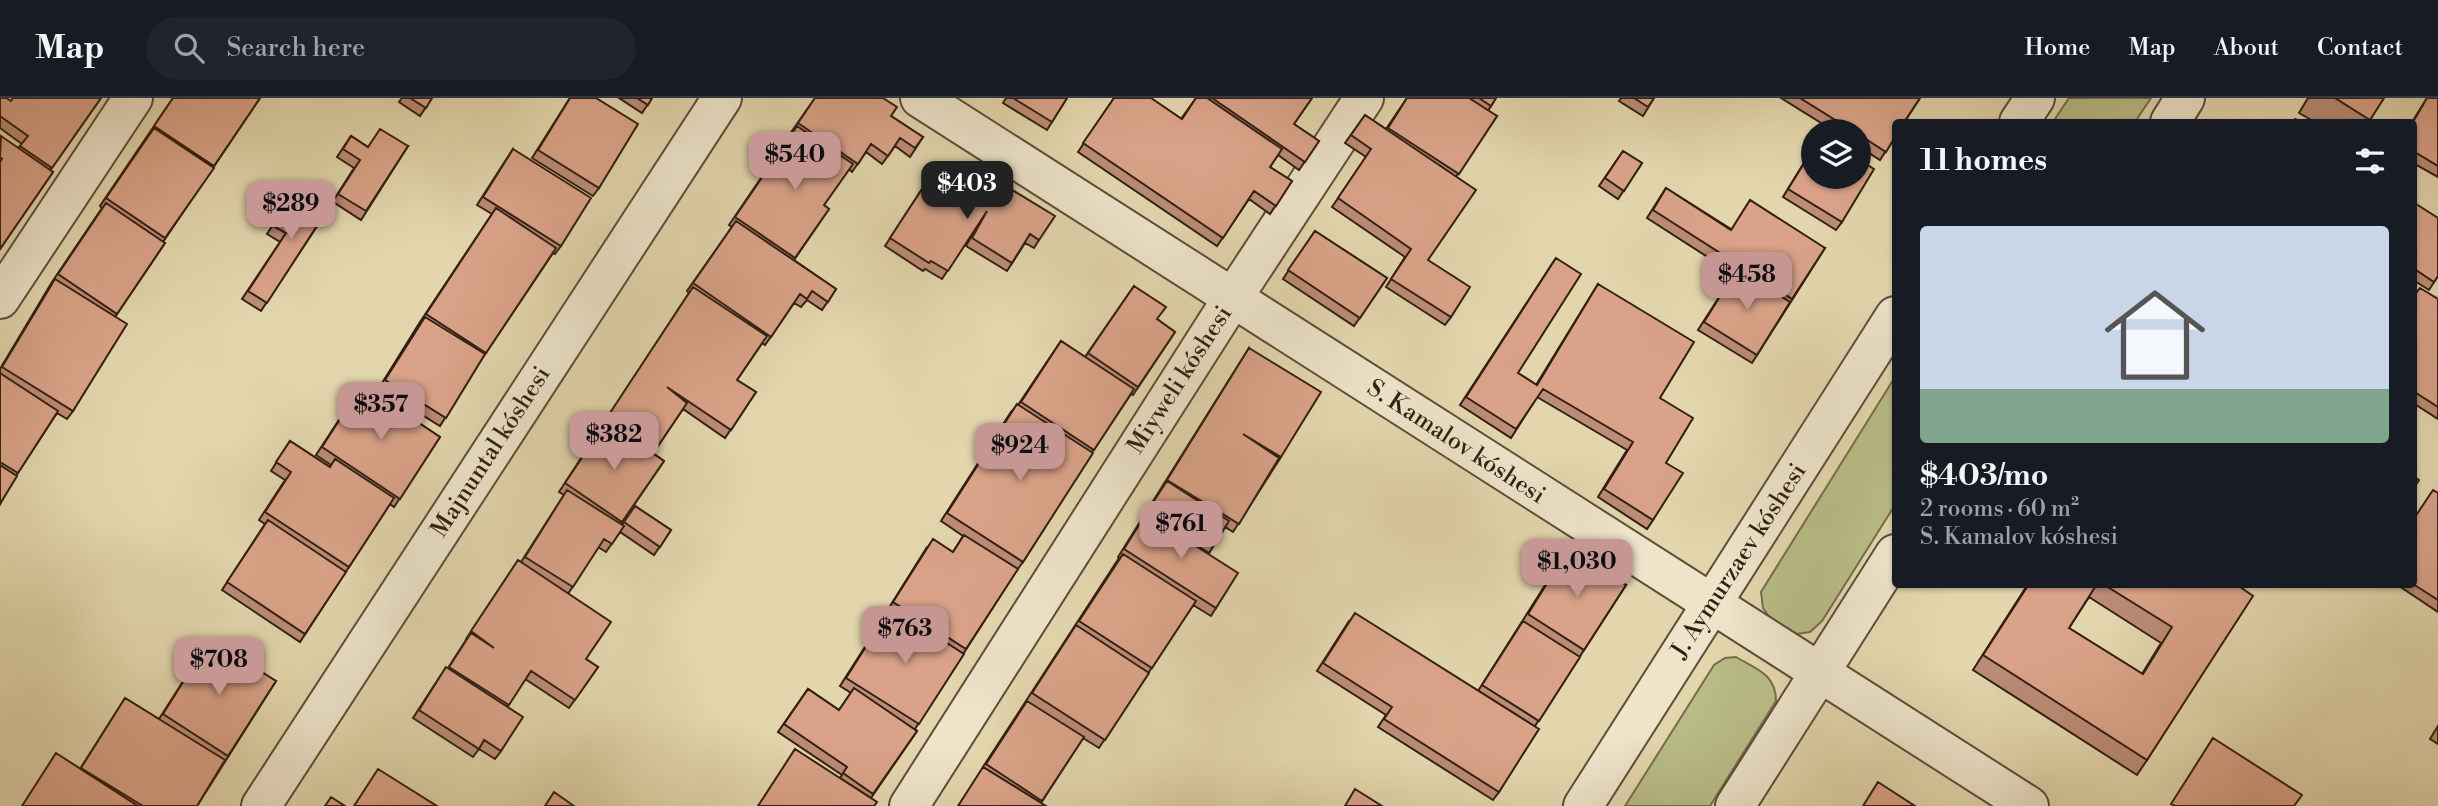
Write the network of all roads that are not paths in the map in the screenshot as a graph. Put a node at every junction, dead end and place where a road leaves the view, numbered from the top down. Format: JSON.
{"nodes":[{"id":1,"x":132,"y":98,"type":"edge"},
{"id":2,"x":722,"y":98,"type":"edge"},
{"id":3,"x":920,"y":98,"type":"edge"},
{"id":4,"x":1364,"y":98,"type":"edge"},
{"id":5,"x":2035,"y":98,"type":"edge"},
{"id":6,"x":2185,"y":98,"type":"edge"},
{"id":7,"x":2021,"y":119,"type":"edge"},
{"id":8,"x":2172,"y":119,"type":"edge"},
{"id":9,"x":0,"y":299,"type":"edge"},
{"id":10,"x":1232,"y":299,"type":"junction"},
{"id":11,"x":1892,"y":321,"type":"edge"},
{"id":12,"x":1892,"y":559,"type":"edge"},
{"id":13,"x":1711,"y":604,"type":"junction"},
{"id":14,"x":1820,"y":672,"type":"junction"},
{"id":15,"x":261,"y":806,"type":"edge"},
{"id":16,"x":908,"y":806,"type":"edge"},
{"id":17,"x":1583,"y":806,"type":"edge"},
{"id":18,"x":1735,"y":806,"type":"edge"},
{"id":19,"x":2029,"y":806,"type":"edge"}],
"edges":[{"from":1,"to":9,"type":"street"},
{"from":2,"to":15,"type":"street","name":"Majnuntal kóshesi"},
{"from":3,"to":10,"type":"street","name":"S. Kamalov kóshesi"},
{"from":4,"to":10,"type":"street","name":"Miyweli kóshesi"},
{"from":5,"to":7,"type":"street"},
{"from":6,"to":8,"type":"street"},
{"from":10,"to":13,"type":"street","name":"S. Kamalov kóshesi"},
{"from":10,"to":16,"type":"street","name":"Miyweli kóshesi"},
{"from":11,"to":13,"type":"street","name":"J. Aymurzaev kóshesi"},
{"from":12,"to":14,"type":"street"},
{"from":13,"to":14,"type":"street","name":"S. Kamalov kóshesi"},
{"from":13,"to":17,"type":"street","name":"J. Aymurzaev kóshesi"},
{"from":14,"to":18,"type":"street"},
{"from":14,"to":19,"type":"street","name":"S. Kamalov kóshesi"}]}
